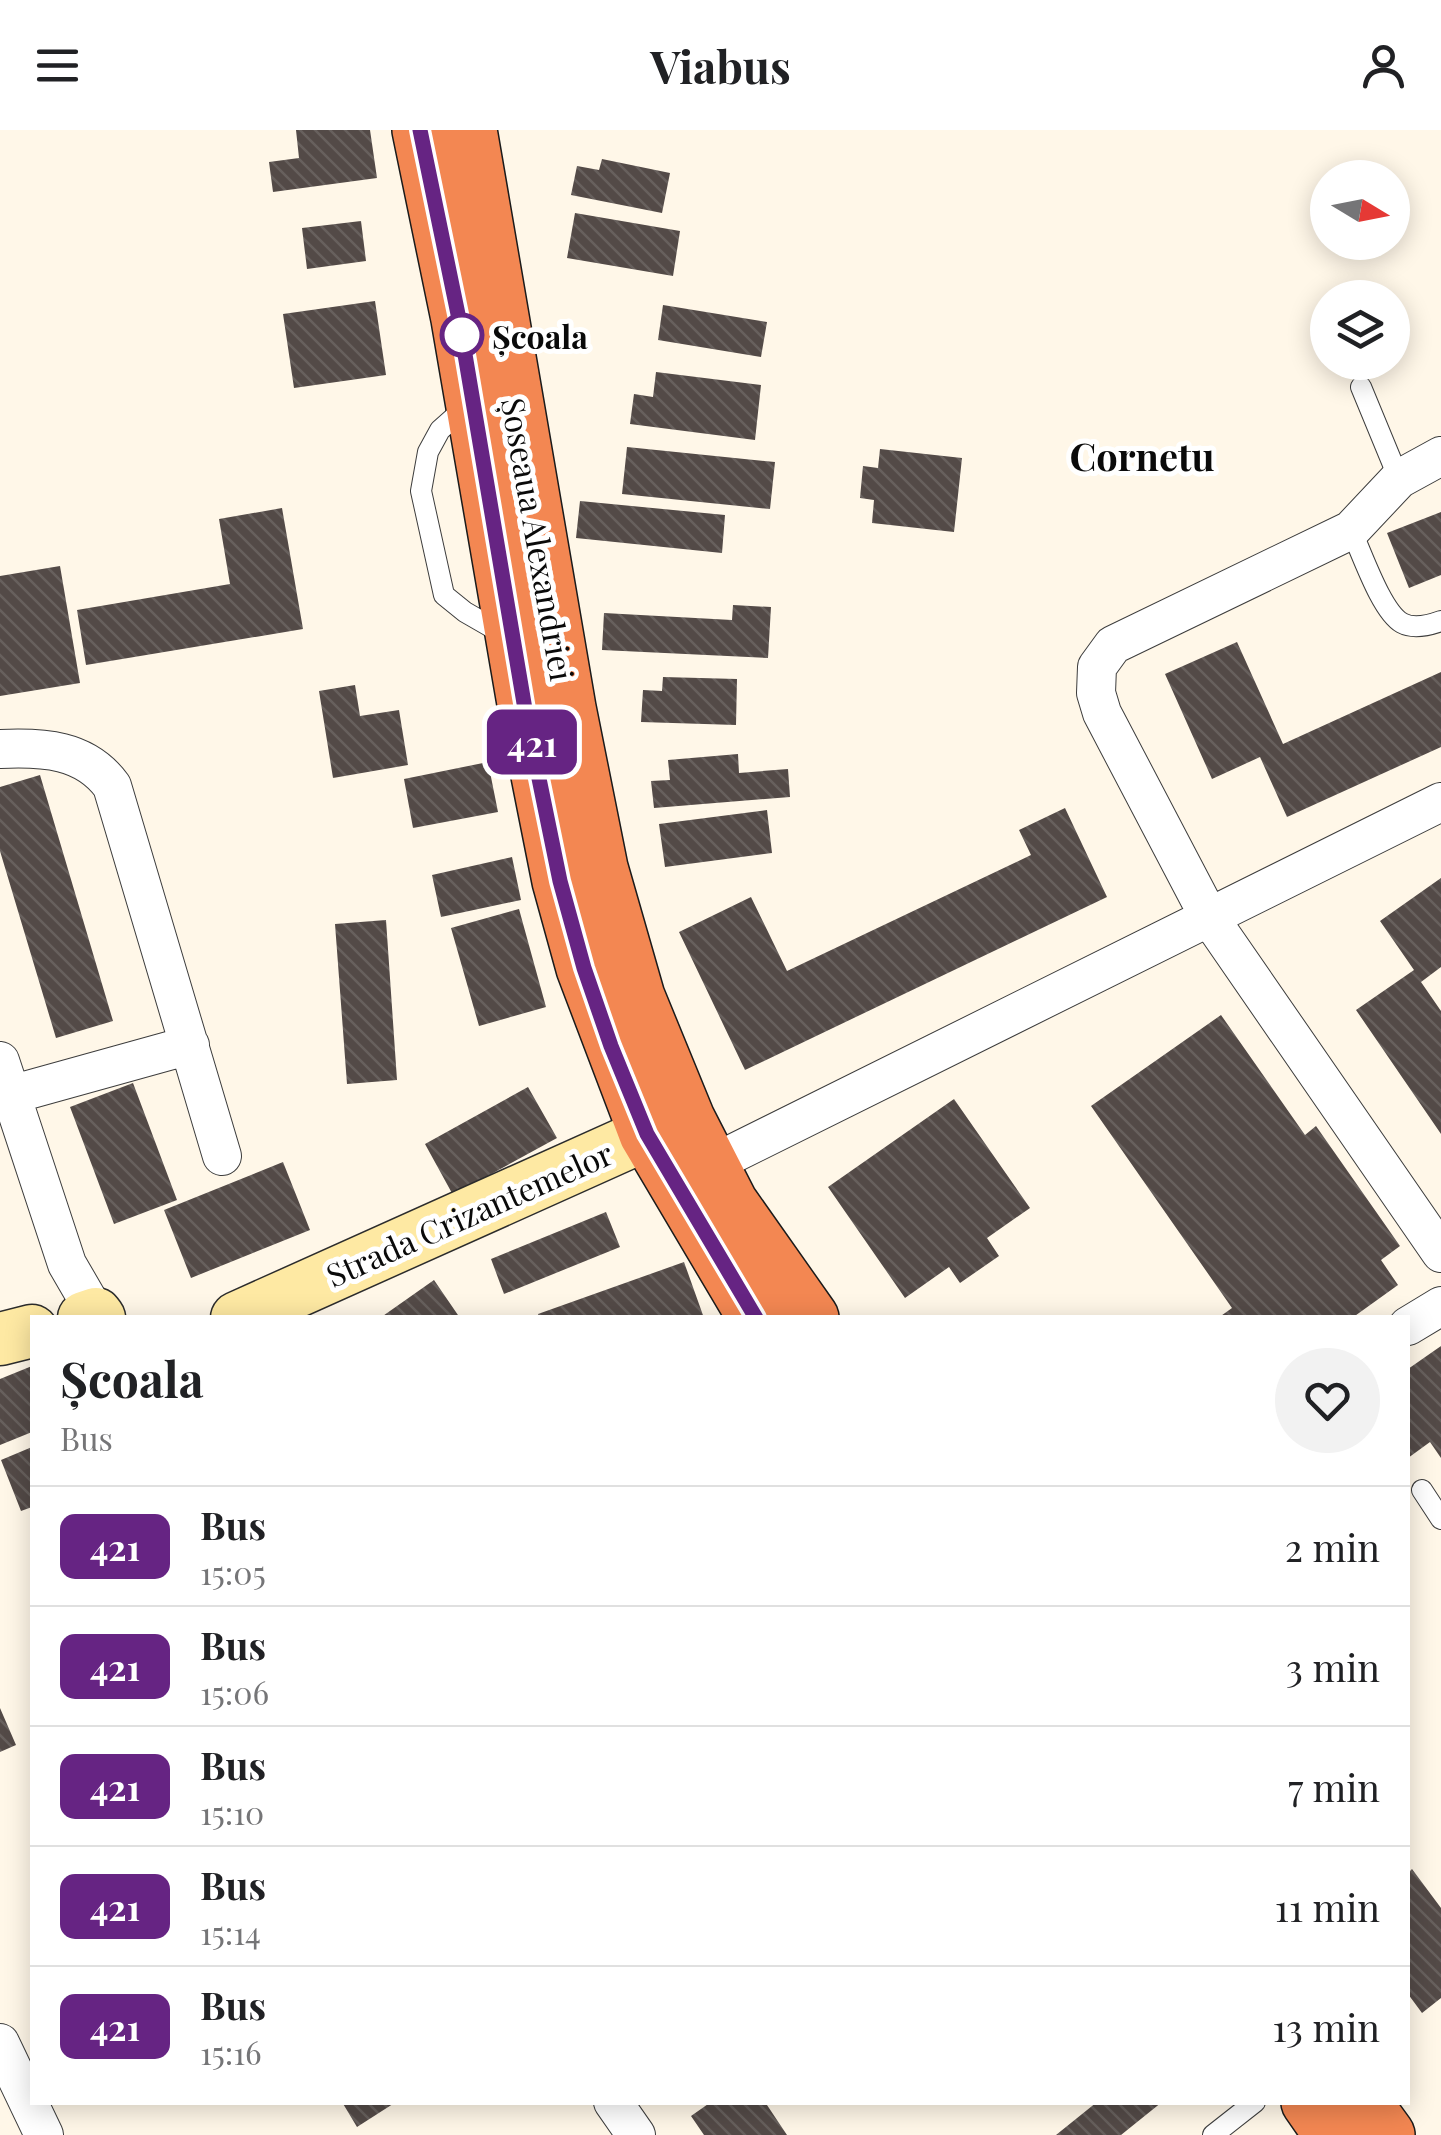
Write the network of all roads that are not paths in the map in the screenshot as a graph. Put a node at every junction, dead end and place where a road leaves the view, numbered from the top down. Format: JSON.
{"nodes":[{"id":1,"x":420,"y":130,"type":"edge"},
{"id":2,"x":468,"y":130,"type":"edge"},
{"id":3,"x":1362,"y":387,"type":"dead end"},
{"id":4,"x":1441,"y":456,"type":"edge"},
{"id":5,"x":1399,"y":478,"type":"junction"},
{"id":6,"x":1351,"y":530,"type":"junction"},
{"id":7,"x":1441,"y":621,"type":"edge"},
{"id":8,"x":0,"y":750,"type":"edge"},
{"id":9,"x":1441,"y":802,"type":"edge"},
{"id":10,"x":1209,"y":917,"type":"junction"},
{"id":11,"x":190,"y":1044,"type":"junction"},
{"id":12,"x":5,"y":1078,"type":"edge"},
{"id":13,"x":647,"y":1134,"type":"junction"},
{"id":14,"x":222,"y":1156,"type":"dead end"},
{"id":15,"x":710,"y":1165,"type":"junction"},
{"id":16,"x":1441,"y":1253,"type":"edge"},
{"id":17,"x":1441,"y":1306,"type":"edge"},
{"id":18,"x":742,"y":1313,"type":"edge"},
{"id":19,"x":92,"y":1315,"type":"edge"},
{"id":20,"x":244,"y":1315,"type":"edge"},
{"id":21,"x":809,"y":1315,"type":"edge"},
{"id":22,"x":1410,"y":1325,"type":"edge"},
{"id":23,"x":30,"y":1332,"type":"edge"},
{"id":24,"x":0,"y":1339,"type":"edge"},
{"id":25,"x":1422,"y":1490,"type":"dead end"},
{"id":26,"x":1441,"y":1519,"type":"edge"},
{"id":27,"x":0,"y":2043,"type":"edge"},
{"id":28,"x":615,"y":2105,"type":"edge"},
{"id":29,"x":1251,"y":2105,"type":"edge"},
{"id":30,"x":1311,"y":2105,"type":"edge"},
{"id":31,"x":1365,"y":2105,"type":"edge"},
{"id":32,"x":44,"y":2135,"type":"edge"},
{"id":33,"x":636,"y":2135,"type":"edge"},
{"id":34,"x":1213,"y":2135,"type":"edge"},
{"id":35,"x":1332,"y":2135,"type":"edge"},
{"id":36,"x":1386,"y":2135,"type":"edge"}],
"edges":[{"from":1,"to":13,"type":"highway","name":"Șoseaua Alexandriei"},
{"from":2,"to":15,"type":"highway","name":"Șoseaua Alexandriei"},
{"from":3,"to":5,"type":"lane"},
{"from":4,"to":5,"type":"street"},
{"from":5,"to":6,"type":"street"},
{"from":6,"to":7,"type":"lane"},
{"from":6,"to":10,"type":"street"},
{"from":8,"to":11,"type":"street"},
{"from":9,"to":10,"type":"street"},
{"from":10,"to":15,"type":"street"},
{"from":10,"to":16,"type":"street"},
{"from":11,"to":12,"type":"street"},
{"from":11,"to":14,"type":"street"},
{"from":12,"to":19,"type":"street"},
{"from":13,"to":18,"type":"highway","name":"Șoseaua Alexandriei"},
{"from":13,"to":20,"type":"street","name":"Strada Crizantemelor"},
{"from":15,"to":21,"type":"highway","name":"Șoseaua Alexandriei"},
{"from":17,"to":22,"type":"street"},
{"from":23,"to":24,"type":"street"},
{"from":25,"to":26,"type":"lane"},
{"from":27,"to":32,"type":"street"},
{"from":28,"to":33,"type":"street"},
{"from":29,"to":34,"type":"lane"},
{"from":30,"to":35,"type":"highway"},
{"from":31,"to":36,"type":"highway"}]}
